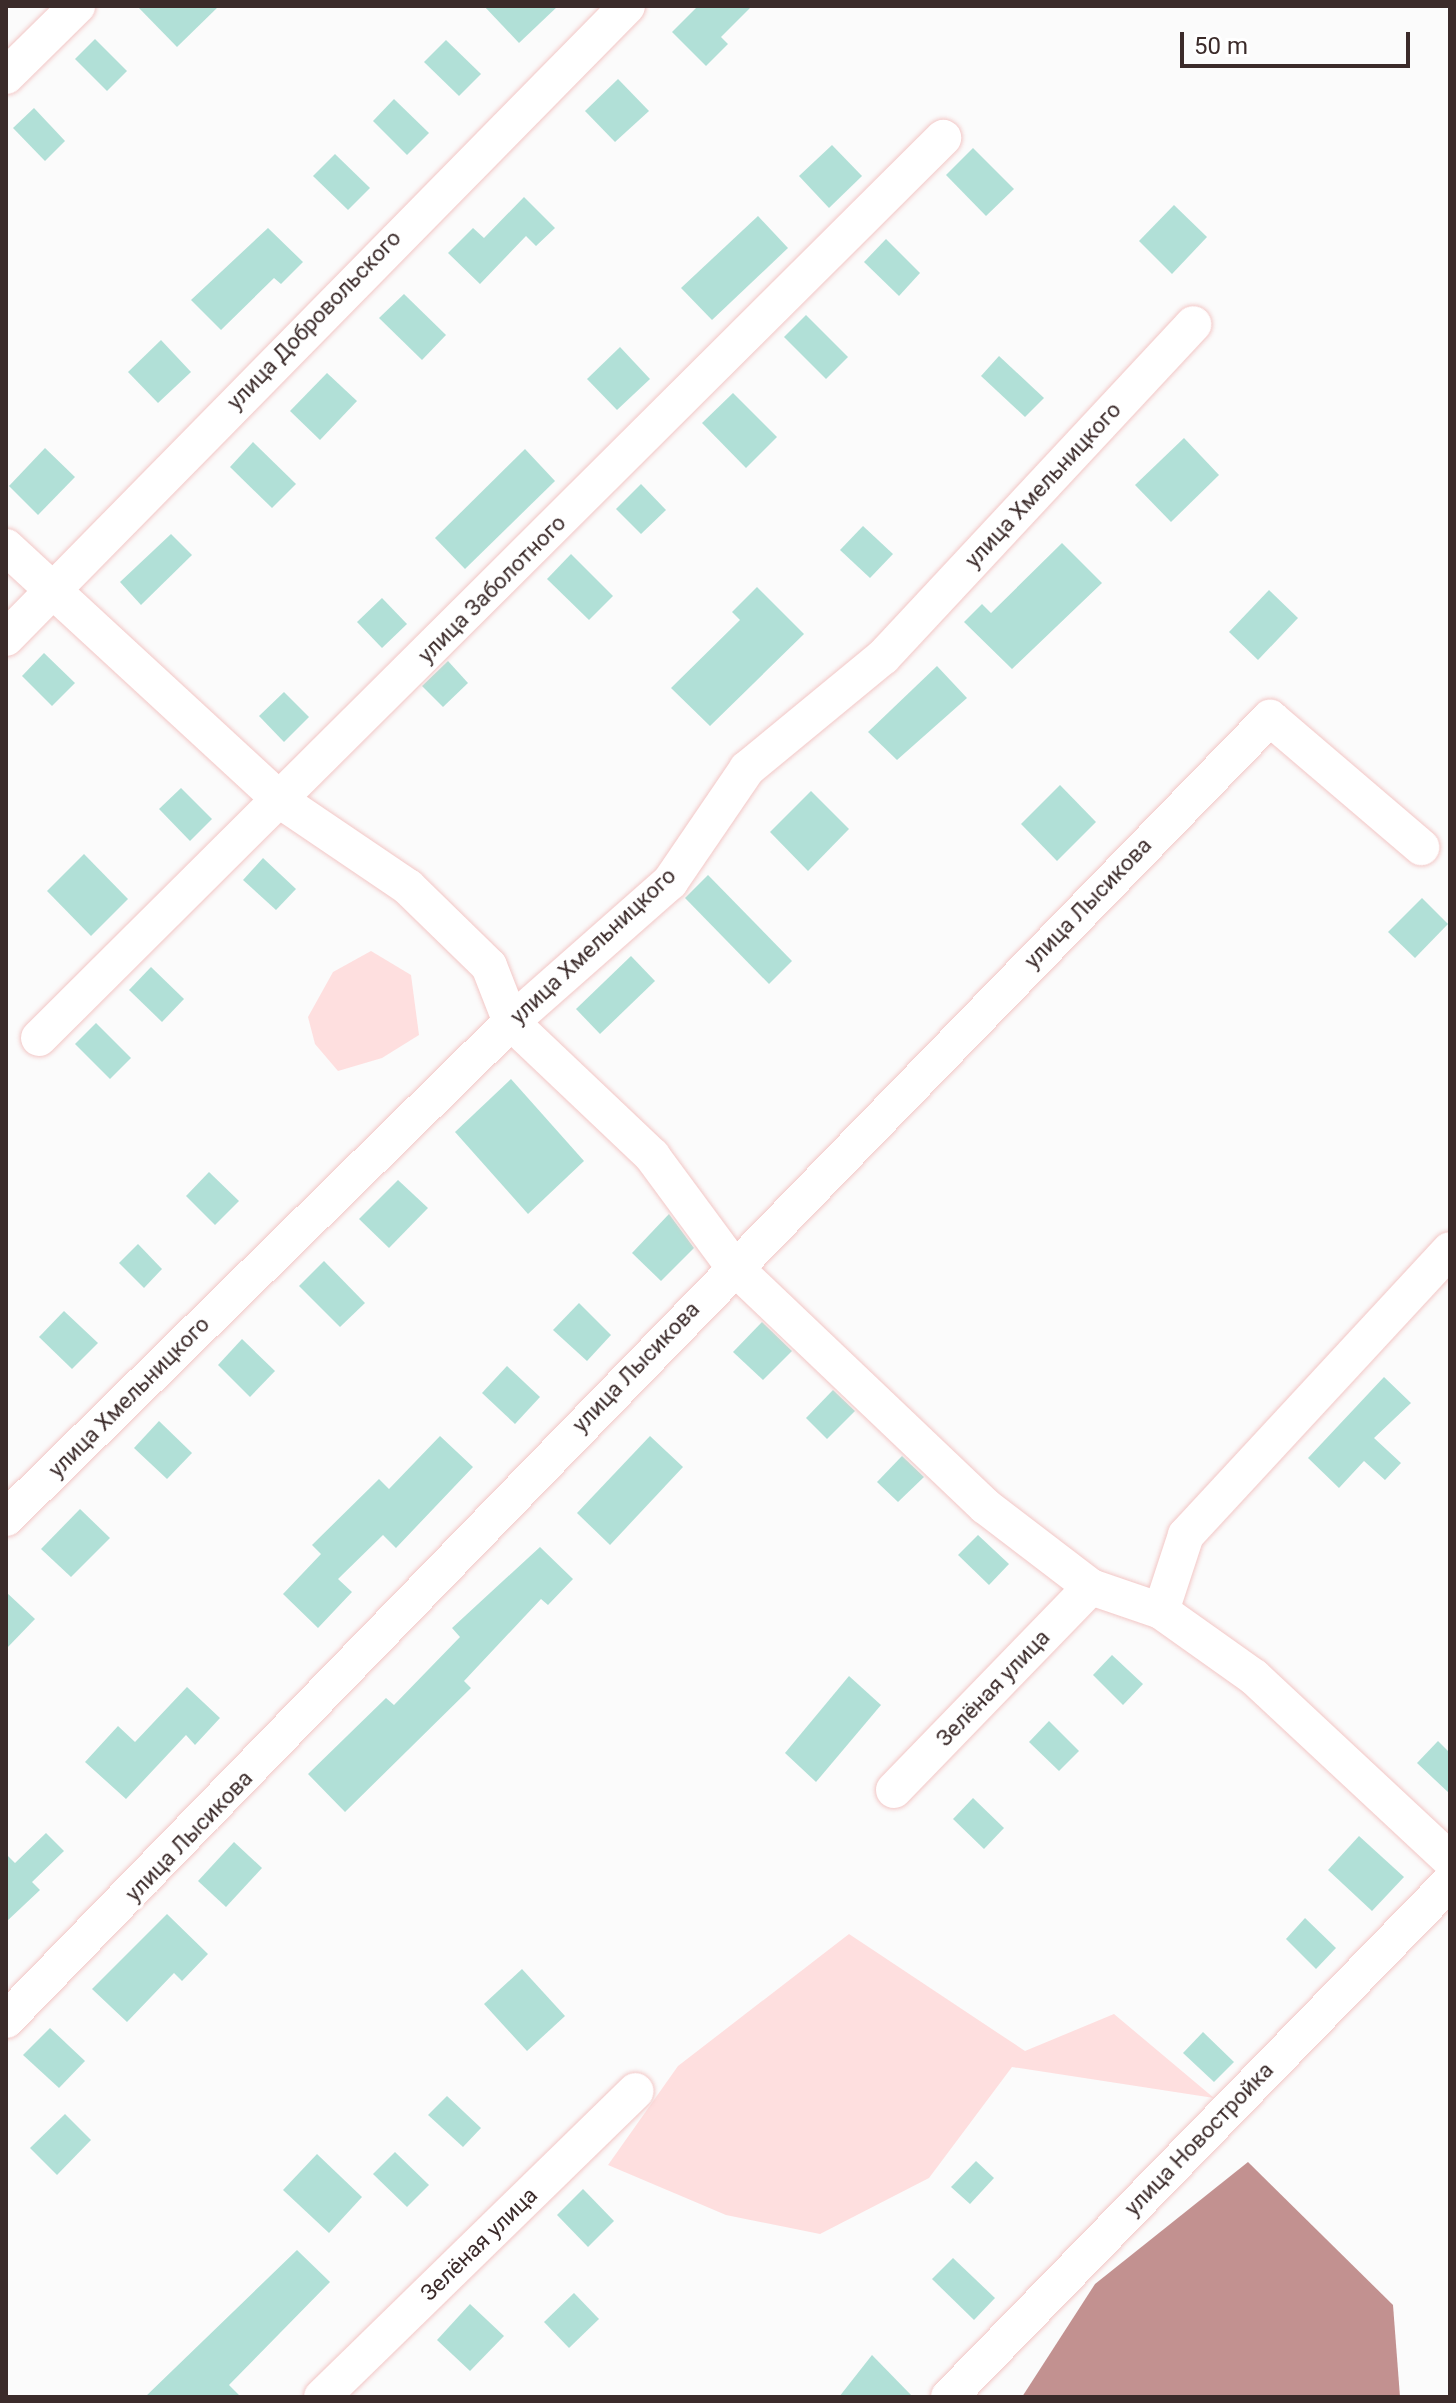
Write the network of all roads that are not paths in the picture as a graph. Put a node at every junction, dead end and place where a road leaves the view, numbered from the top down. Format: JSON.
{"nodes":[{"id":1,"x":77,"y":6,"type":"edge"},
{"id":2,"x":627,"y":6,"type":"edge"},
{"id":3,"x":6,"y":76,"type":"edge"},
{"id":4,"x":943,"y":138,"type":"dead end"},
{"id":5,"x":1193,"y":324,"type":"dead end"},
{"id":6,"x":6,"y":547,"type":"edge"},
{"id":7,"x":54,"y":591,"type":"junction"},
{"id":8,"x":6,"y":638,"type":"edge"},
{"id":9,"x":281,"y":801,"type":"junction"},
{"id":10,"x":1421,"y":847,"type":"dead end"},
{"id":11,"x":511,"y":1022,"type":"junction"},
{"id":12,"x":39,"y":1038,"type":"dead end"},
{"id":13,"x":1450,"y":1250,"type":"edge"},
{"id":14,"x":733,"y":1266,"type":"junction"},
{"id":15,"x":6,"y":1518,"type":"edge"},
{"id":16,"x":1091,"y":1587,"type":"junction"},
{"id":17,"x":1161,"y":1611,"type":"junction"},
{"id":18,"x":894,"y":1790,"type":"dead end"},
{"id":19,"x":1450,"y":1860,"type":"edge"},
{"id":20,"x":1450,"y":1882,"type":"edge"},
{"id":21,"x":6,"y":2020,"type":"edge"},
{"id":22,"x":636,"y":2091,"type":"dead end"},
{"id":23,"x":322,"y":2397,"type":"edge"},
{"id":24,"x":949,"y":2397,"type":"edge"}],
"edges":[{"from":1,"to":3,"type":"street"},
{"from":2,"to":7,"type":"street","name":"улица Добровольского"},
{"from":4,"to":9,"type":"street","name":"улица Заболотного"},
{"from":5,"to":11,"type":"street","name":"улица Хмельницкого"},
{"from":6,"to":7,"type":"street"},
{"from":7,"to":8,"type":"street","name":"улица Добровольского"},
{"from":7,"to":9,"type":"street"},
{"from":9,"to":11,"type":"street"},
{"from":9,"to":12,"type":"street","name":"улица Заболотного"},
{"from":10,"to":14,"type":"street","name":"улица Лысикова"},
{"from":11,"to":14,"type":"street"},
{"from":11,"to":15,"type":"street","name":"улица Хмельницкого"},
{"from":13,"to":17,"type":"street"},
{"from":14,"to":16,"type":"street"},
{"from":14,"to":21,"type":"street","name":"улица Лысикова"},
{"from":16,"to":17,"type":"street"},
{"from":16,"to":18,"type":"street","name":"Зелёная улица"},
{"from":17,"to":19,"type":"street"},
{"from":20,"to":24,"type":"street","name":"улица Новостройка"},
{"from":22,"to":23,"type":"street","name":"Зелёная улица"}]}
